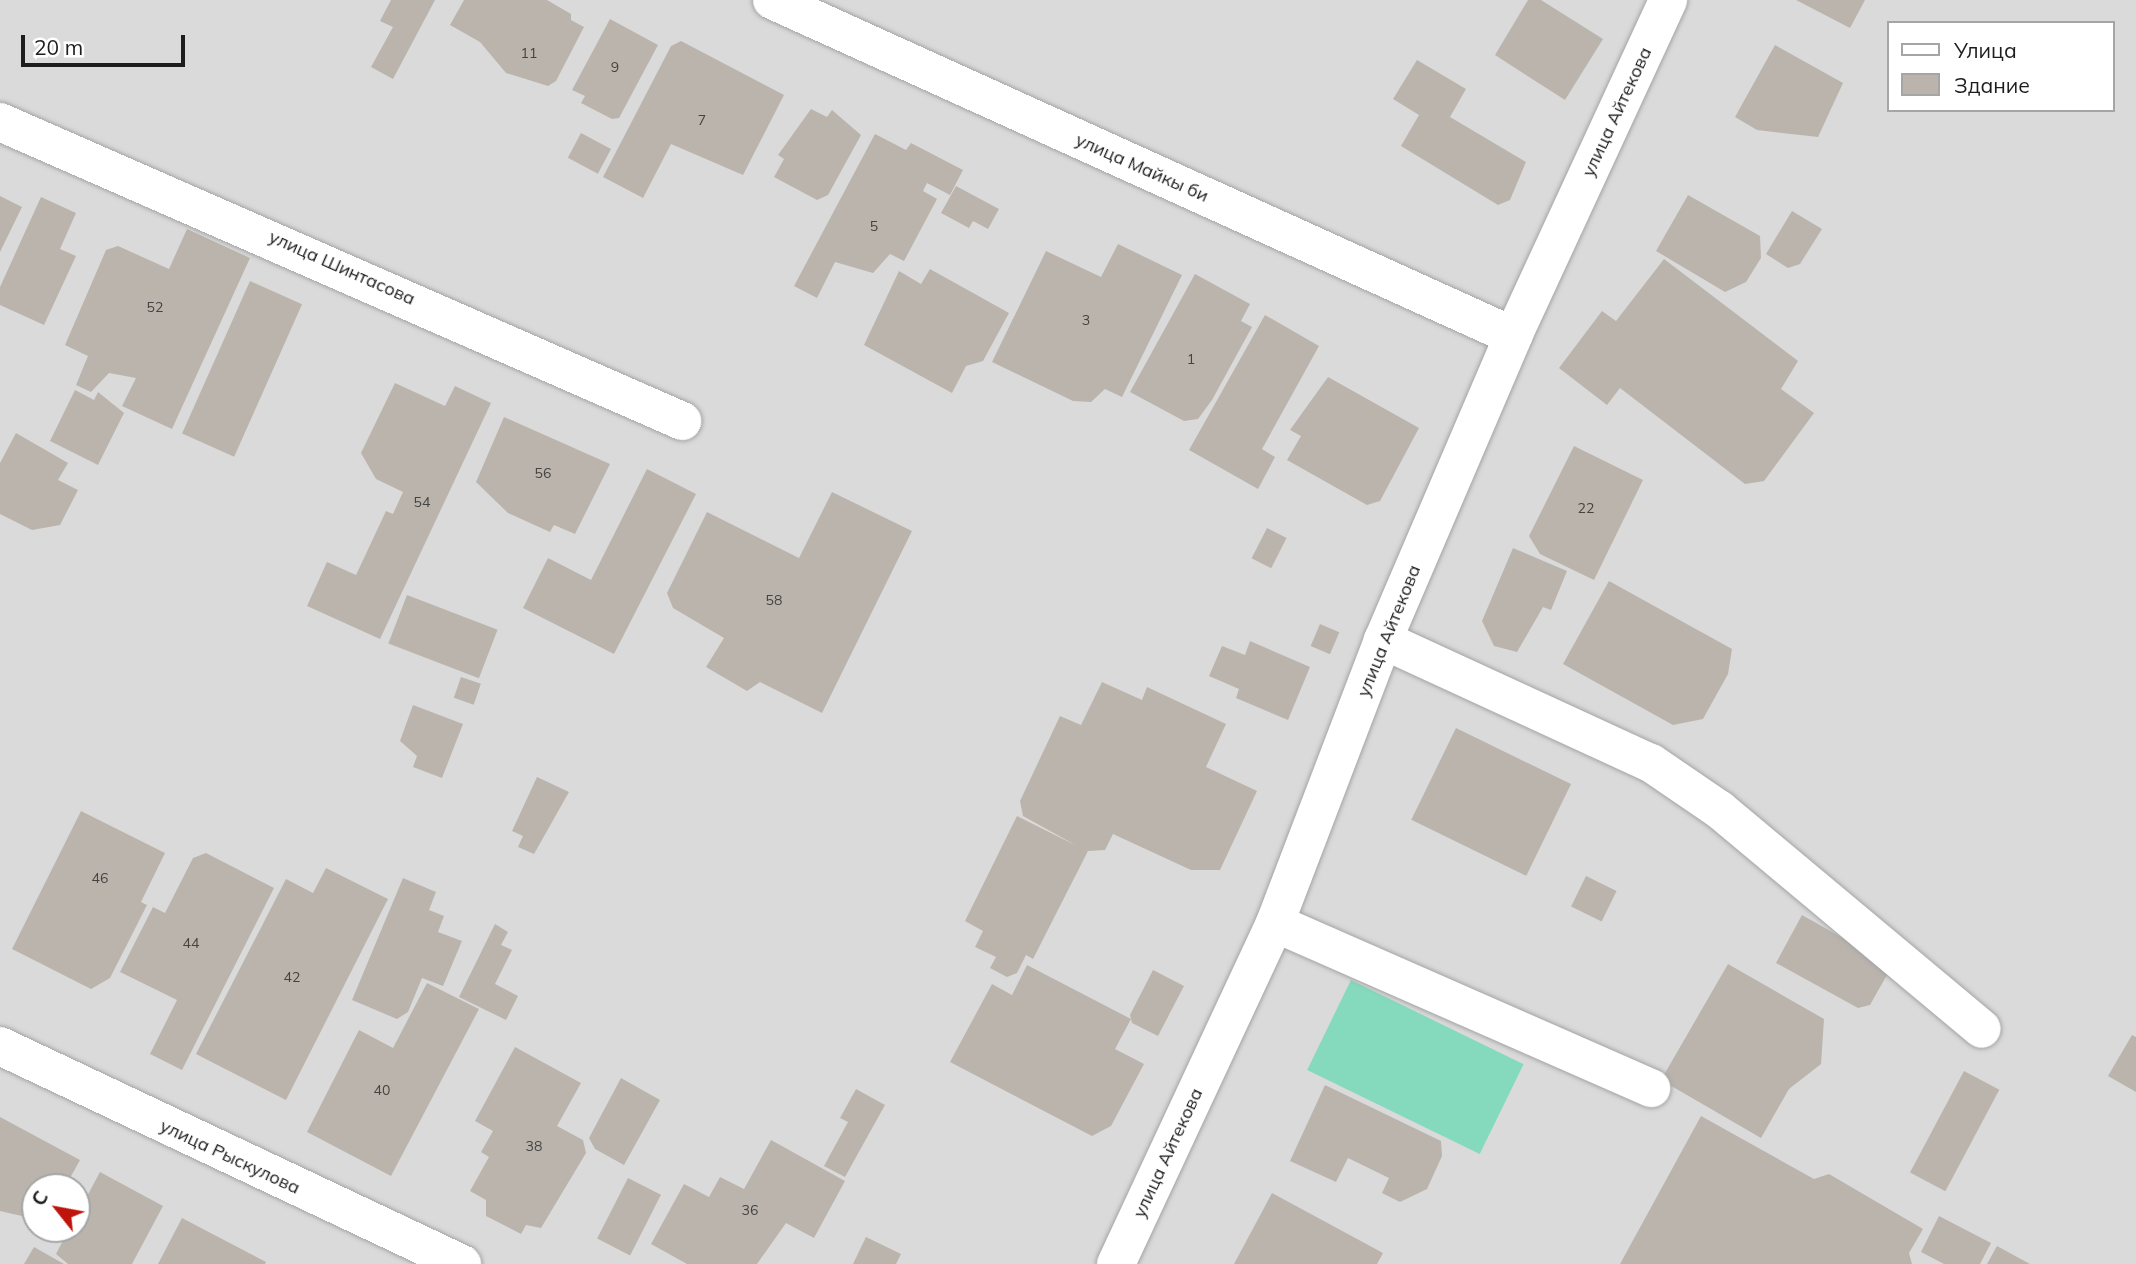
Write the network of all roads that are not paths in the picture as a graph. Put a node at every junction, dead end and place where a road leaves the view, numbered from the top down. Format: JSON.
{"nodes":[{"id":1,"x":772,"y":0,"type":"edge"},
{"id":2,"x":1668,"y":0,"type":"edge"},
{"id":3,"x":0,"y":122,"type":"edge"},
{"id":4,"x":1513,"y":336,"type":"junction"},
{"id":5,"x":682,"y":421,"type":"dead end"},
{"id":6,"x":1383,"y":640,"type":"junction"},
{"id":7,"x":1275,"y":923,"type":"junction"},
{"id":8,"x":1982,"y":1029,"type":"dead end"},
{"id":9,"x":0,"y":1046,"type":"edge"},
{"id":10,"x":1651,"y":1088,"type":"dead end"},
{"id":11,"x":462,"y":1264,"type":"edge"},
{"id":12,"x":1116,"y":1264,"type":"edge"}],
"edges":[{"from":1,"to":4,"type":"street","name":"улица Майкы би"},
{"from":2,"to":4,"type":"street","name":"улица Айтекова"},
{"from":3,"to":5,"type":"street","name":"улица Шинтасова"},
{"from":4,"to":6,"type":"street","name":"улица Айтекова"},
{"from":6,"to":7,"type":"street","name":"улица Айтекова"},
{"from":6,"to":8,"type":"street"},
{"from":7,"to":10,"type":"street"},
{"from":7,"to":12,"type":"street","name":"улица Айтекова"},
{"from":9,"to":11,"type":"street","name":"улица Рыскулова"}]}
